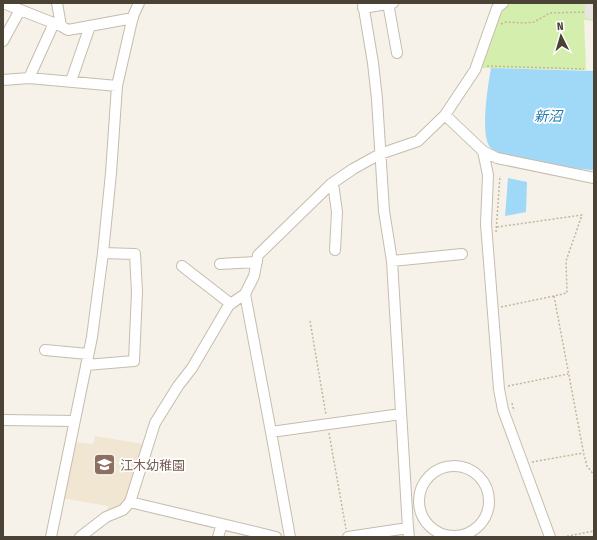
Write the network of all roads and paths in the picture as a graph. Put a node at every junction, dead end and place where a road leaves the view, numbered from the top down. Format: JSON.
{"nodes":[{"id":1,"x":3,"y":3,"type":"edge"},
{"id":2,"x":57,"y":3,"type":"edge"},
{"id":3,"x":389,"y":3,"type":"edge"},
{"id":4,"x":503,"y":3,"type":"edge"},
{"id":5,"x":363,"y":6,"type":"edge"},
{"id":6,"x":20,"y":10,"type":"junction"},
{"id":7,"x":136,"y":10,"type":"edge"},
{"id":8,"x":585,"y":12,"type":"dead end"},
{"id":9,"x":57,"y":24,"type":"junction"},
{"id":10,"x":500,"y":24,"type":"dead end"},
{"id":11,"x":90,"y":26,"type":"junction"},
{"id":12,"x":3,"y":41,"type":"edge"},
{"id":13,"x":397,"y":53,"type":"dead end"},
{"id":14,"x":488,"y":62,"type":"dead end"},
{"id":15,"x":584,"y":69,"type":"dead end"},
{"id":16,"x":29,"y":78,"type":"junction"},
{"id":17,"x":3,"y":80,"type":"edge"},
{"id":18,"x":71,"y":81,"type":"junction"},
{"id":19,"x":117,"y":86,"type":"junction"},
{"id":20,"x":445,"y":115,"type":"junction"},
{"id":21,"x":483,"y":151,"type":"junction"},
{"id":22,"x":380,"y":154,"type":"junction"},
{"id":23,"x":500,"y":176,"type":"dead end"},
{"id":24,"x":594,"y":178,"type":"edge"},
{"id":25,"x":333,"y":183,"type":"junction"},
{"id":26,"x":497,"y":227,"type":"junction"},
{"id":27,"x":496,"y":234,"type":"dead end"},
{"id":28,"x":335,"y":250,"type":"dead end"},
{"id":29,"x":103,"y":252,"type":"junction"},
{"id":30,"x":462,"y":254,"type":"dead end"},
{"id":31,"x":392,"y":261,"type":"junction"},
{"id":32,"x":257,"y":262,"type":"junction"},
{"id":33,"x":220,"y":264,"type":"dead end"},
{"id":34,"x":182,"y":266,"type":"dead end"},
{"id":35,"x":245,"y":294,"type":"junction"},
{"id":36,"x":554,"y":296,"type":"junction"},
{"id":37,"x":231,"y":304,"type":"junction"},
{"id":38,"x":500,"y":307,"type":"dead end"},
{"id":39,"x":45,"y":350,"type":"dead end"},
{"id":40,"x":88,"y":354,"type":"junction"},
{"id":41,"x":86,"y":365,"type":"junction"},
{"id":42,"x":568,"y":374,"type":"junction"},
{"id":43,"x":506,"y":380,"type":"dead end"},
{"id":44,"x":508,"y":386,"type":"junction"},
{"id":45,"x":508,"y":391,"type":"dead end"},
{"id":46,"x":512,"y":403,"type":"dead end"},
{"id":47,"x":401,"y":414,"type":"junction"},
{"id":48,"x":515,"y":416,"type":"dead end"},
{"id":49,"x":3,"y":420,"type":"edge"},
{"id":50,"x":74,"y":421,"type":"junction"},
{"id":51,"x":272,"y":432,"type":"junction"},
{"id":52,"x":583,"y":453,"type":"junction"},
{"id":53,"x":530,"y":462,"type":"dead end"},
{"id":54,"x":594,"y":475,"type":"edge"},
{"id":55,"x":130,"y":502,"type":"junction"},
{"id":56,"x":406,"y":502,"type":"junction"},
{"id":57,"x":419,"y":502,"type":"junction"},
{"id":58,"x":222,"y":524,"type":"junction"},
{"id":59,"x":594,"y":531,"type":"edge"},
{"id":60,"x":408,"y":533,"type":"edge"},
{"id":61,"x":51,"y":537,"type":"edge"},
{"id":62,"x":80,"y":537,"type":"edge"},
{"id":63,"x":218,"y":537,"type":"edge"},
{"id":64,"x":276,"y":537,"type":"edge"},
{"id":65,"x":290,"y":537,"type":"edge"},
{"id":66,"x":348,"y":537,"type":"edge"},
{"id":67,"x":550,"y":537,"type":"edge"},
{"id":68,"x":563,"y":537,"type":"edge"}],
"edges":[{"from":1,"to":6,"type":"street"},
{"from":2,"to":9,"type":"street"},
{"from":3,"to":5,"type":"street"},
{"from":3,"to":13,"type":"street"},
{"from":4,"to":20,"type":"street"},
{"from":5,"to":22,"type":"street"},
{"from":6,"to":9,"type":"street"},
{"from":6,"to":12,"type":"street"},
{"from":7,"to":9,"type":"street"},
{"from":7,"to":11,"type":"street"},
{"from":7,"to":19,"type":"street"},
{"from":8,"to":10,"type":"path"},
{"from":9,"to":11,"type":"street"},
{"from":9,"to":16,"type":"street"},
{"from":11,"to":18,"type":"street"},
{"from":14,"to":15,"type":"path"},
{"from":16,"to":17,"type":"street"},
{"from":16,"to":18,"type":"street"},
{"from":18,"to":19,"type":"street"},
{"from":19,"to":29,"type":"street"},
{"from":20,"to":21,"type":"street"},
{"from":20,"to":22,"type":"street"},
{"from":21,"to":24,"type":"street"},
{"from":21,"to":67,"type":"street"},
{"from":22,"to":25,"type":"street"},
{"from":22,"to":31,"type":"street"},
{"from":23,"to":26,"type":"path"},
{"from":25,"to":28,"type":"street"},
{"from":25,"to":32,"type":"street"},
{"from":26,"to":27,"type":"path"},
{"from":26,"to":36,"type":"path"},
{"from":29,"to":40,"type":"street"},
{"from":29,"to":41,"type":"street"},
{"from":30,"to":31,"type":"street"},
{"from":31,"to":47,"type":"street"},
{"from":32,"to":33,"type":"street"},
{"from":32,"to":35,"type":"street"},
{"from":34,"to":37,"type":"street"},
{"from":35,"to":37,"type":"street"},
{"from":35,"to":51,"type":"street"},
{"from":36,"to":38,"type":"path"},
{"from":36,"to":42,"type":"path"},
{"from":37,"to":55,"type":"street"},
{"from":39,"to":40,"type":"street"},
{"from":40,"to":41,"type":"street"},
{"from":41,"to":50,"type":"street"},
{"from":42,"to":44,"type":"path"},
{"from":42,"to":52,"type":"path"},
{"from":43,"to":44,"type":"path"},
{"from":44,"to":45,"type":"path"},
{"from":46,"to":48,"type":"path"},
{"from":47,"to":51,"type":"street"},
{"from":47,"to":56,"type":"street"},
{"from":49,"to":50,"type":"street"},
{"from":50,"to":61,"type":"street"},
{"from":51,"to":65,"type":"street"},
{"from":52,"to":53,"type":"path"},
{"from":52,"to":54,"type":"path"},
{"from":55,"to":58,"type":"street"},
{"from":55,"to":62,"type":"street"},
{"from":56,"to":57,"type":"street"},
{"from":56,"to":60,"type":"street"},
{"from":57,"to":57,"type":"street"},
{"from":58,"to":63,"type":"street"},
{"from":58,"to":64,"type":"street"},
{"from":59,"to":68,"type":"path"},
{"from":60,"to":66,"type":"street"}]}
